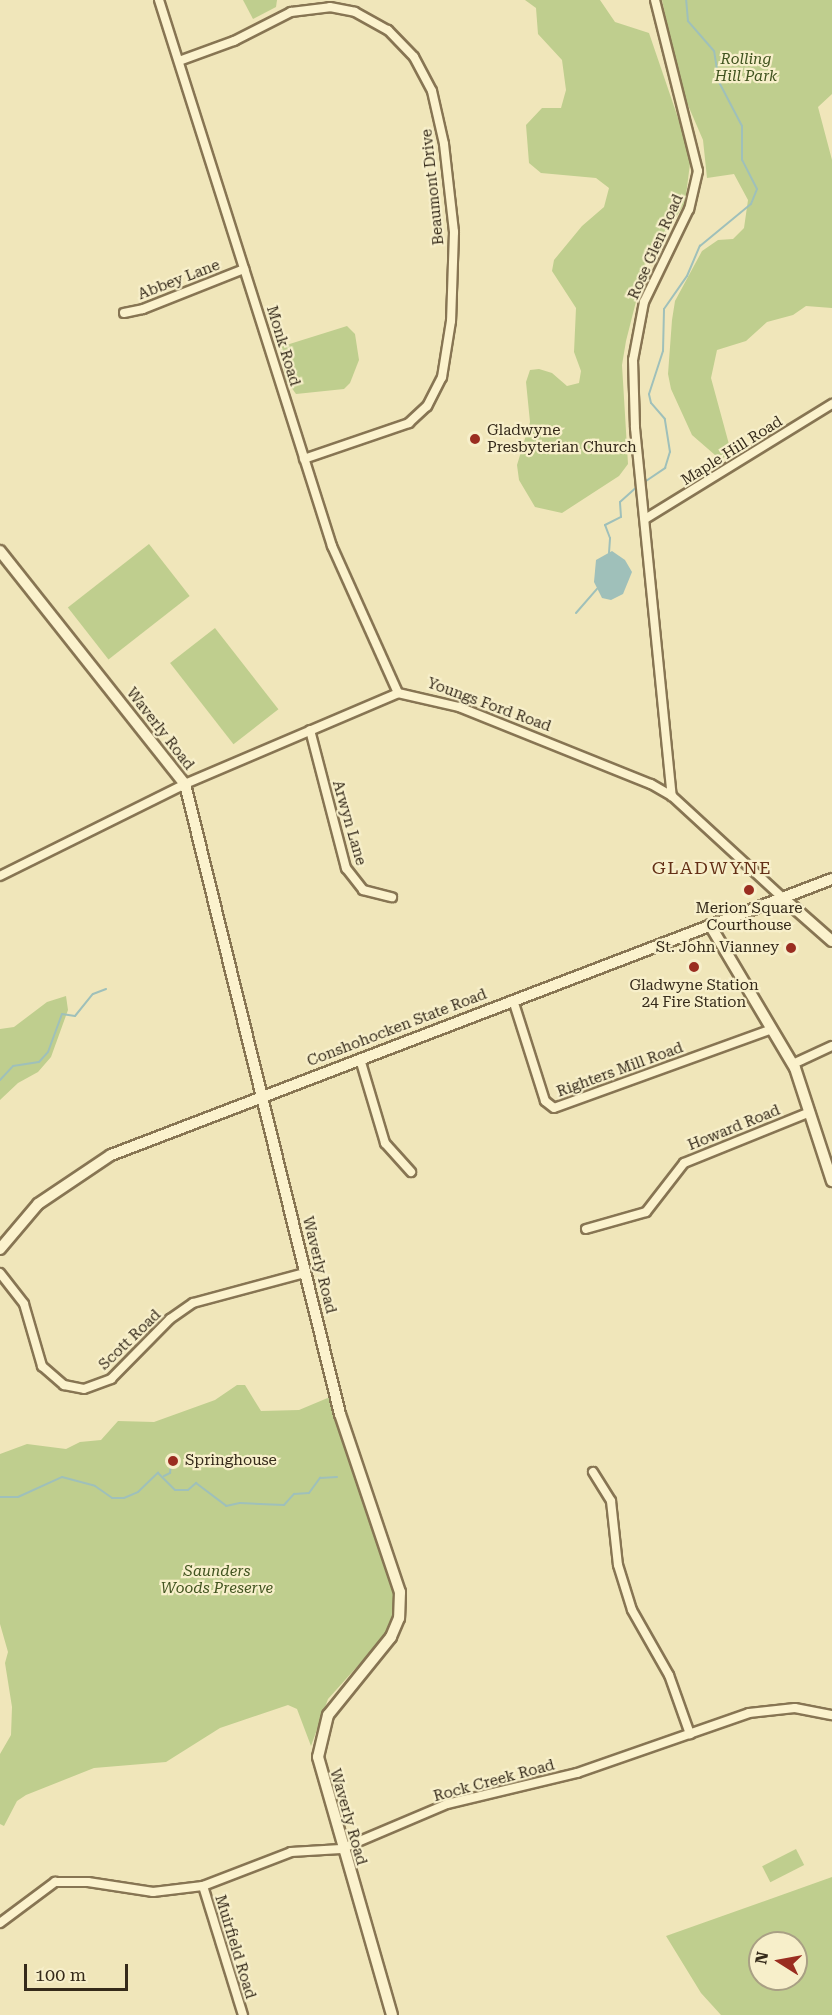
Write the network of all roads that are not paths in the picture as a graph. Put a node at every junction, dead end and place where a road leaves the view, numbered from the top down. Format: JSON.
{"nodes":[{"id":1,"x":159,"y":0,"type":"edge"},
{"id":2,"x":655,"y":0,"type":"edge"},
{"id":3,"x":178,"y":61,"type":"junction"},
{"id":4,"x":244,"y":268,"type":"junction"},
{"id":5,"x":124,"y":313,"type":"dead end"},
{"id":6,"x":832,"y":405,"type":"edge"},
{"id":7,"x":304,"y":459,"type":"junction"},
{"id":8,"x":645,"y":519,"type":"junction"},
{"id":9,"x":0,"y":551,"type":"edge"},
{"id":10,"x":398,"y":693,"type":"junction"},
{"id":11,"x":310,"y":730,"type":"junction"},
{"id":12,"x":185,"y":784,"type":"junction"},
{"id":13,"x":672,"y":796,"type":"junction"},
{"id":14,"x":0,"y":876,"type":"edge"},
{"id":15,"x":832,"y":879,"type":"edge"},
{"id":16,"x":392,"y":897,"type":"dead end"},
{"id":17,"x":783,"y":898,"type":"junction"},
{"id":18,"x":710,"y":925,"type":"junction"},
{"id":19,"x":832,"y":941,"type":"edge"},
{"id":20,"x":513,"y":1000,"type":"junction"},
{"id":21,"x":772,"y":1029,"type":"junction"},
{"id":22,"x":832,"y":1046,"type":"edge"},
{"id":23,"x":360,"y":1059,"type":"junction"},
{"id":24,"x":793,"y":1064,"type":"junction"},
{"id":25,"x":262,"y":1096,"type":"junction"},
{"id":26,"x":810,"y":1112,"type":"junction"},
{"id":27,"x":411,"y":1172,"type":"dead end"},
{"id":28,"x":832,"y":1181,"type":"edge"},
{"id":29,"x":586,"y":1229,"type":"dead end"},
{"id":30,"x":0,"y":1249,"type":"edge"},
{"id":31,"x":305,"y":1272,"type":"junction"},
{"id":32,"x":0,"y":1273,"type":"edge"},
{"id":33,"x":593,"y":1472,"type":"dead end"},
{"id":34,"x":832,"y":1715,"type":"edge"},
{"id":35,"x":690,"y":1734,"type":"junction"},
{"id":36,"x":341,"y":1849,"type":"junction"},
{"id":37,"x":202,"y":1886,"type":"junction"},
{"id":38,"x":0,"y":1923,"type":"edge"},
{"id":39,"x":243,"y":2015,"type":"edge"},
{"id":40,"x":392,"y":2015,"type":"edge"}],
"edges":[{"from":1,"to":3,"type":"street","name":"Monk Road"},
{"from":2,"to":8,"type":"street","name":"Rose Glen Road"},
{"from":3,"to":4,"type":"street","name":"Monk Road"},
{"from":3,"to":7,"type":"street","name":"Beaumont Drive"},
{"from":4,"to":5,"type":"street","name":"Abbey Lane"},
{"from":4,"to":7,"type":"street","name":"Monk Road"},
{"from":6,"to":8,"type":"street","name":"Maple Hill Road"},
{"from":7,"to":10,"type":"street","name":"Monk Road"},
{"from":8,"to":13,"type":"street","name":"Rose Glen Road"},
{"from":9,"to":12,"type":"street","name":"Waverly Road"},
{"from":10,"to":11,"type":"street"},
{"from":10,"to":13,"type":"street","name":"Youngs Ford Road"},
{"from":11,"to":12,"type":"street"},
{"from":11,"to":16,"type":"street","name":"Arwyn Lane"},
{"from":12,"to":14,"type":"street"},
{"from":12,"to":25,"type":"street","name":"Waverly Road"},
{"from":13,"to":17,"type":"street","name":"Youngs Ford Road"},
{"from":15,"to":17,"type":"street","name":"Conshohocken State Road"},
{"from":17,"to":18,"type":"street","name":"Conshohocken State Road"},
{"from":17,"to":19,"type":"street","name":"Youngs Ford Road"},
{"from":18,"to":20,"type":"street","name":"Conshohocken State Road"},
{"from":18,"to":21,"type":"street"},
{"from":20,"to":21,"type":"street","name":"Righters Mill Road"},
{"from":20,"to":23,"type":"street","name":"Conshohocken State Road"},
{"from":21,"to":24,"type":"street"},
{"from":22,"to":24,"type":"street"},
{"from":23,"to":25,"type":"street","name":"Conshohocken State Road"},
{"from":23,"to":27,"type":"street"},
{"from":24,"to":26,"type":"street"},
{"from":25,"to":30,"type":"street","name":"Conshohocken State Road"},
{"from":25,"to":31,"type":"street","name":"Waverly Road"},
{"from":26,"to":28,"type":"street"},
{"from":26,"to":29,"type":"street","name":"Howard Road"},
{"from":31,"to":32,"type":"street","name":"Scott Road"},
{"from":31,"to":36,"type":"street","name":"Waverly Road"},
{"from":33,"to":35,"type":"street"},
{"from":34,"to":35,"type":"street","name":"Rock Creek Road"},
{"from":35,"to":36,"type":"street","name":"Rock Creek Road"},
{"from":36,"to":37,"type":"street","name":"Rock Creek Road"},
{"from":36,"to":40,"type":"street","name":"Waverly Road"},
{"from":37,"to":38,"type":"street","name":"Rock Creek Road"},
{"from":37,"to":39,"type":"street","name":"Muirfield Road"}]}
